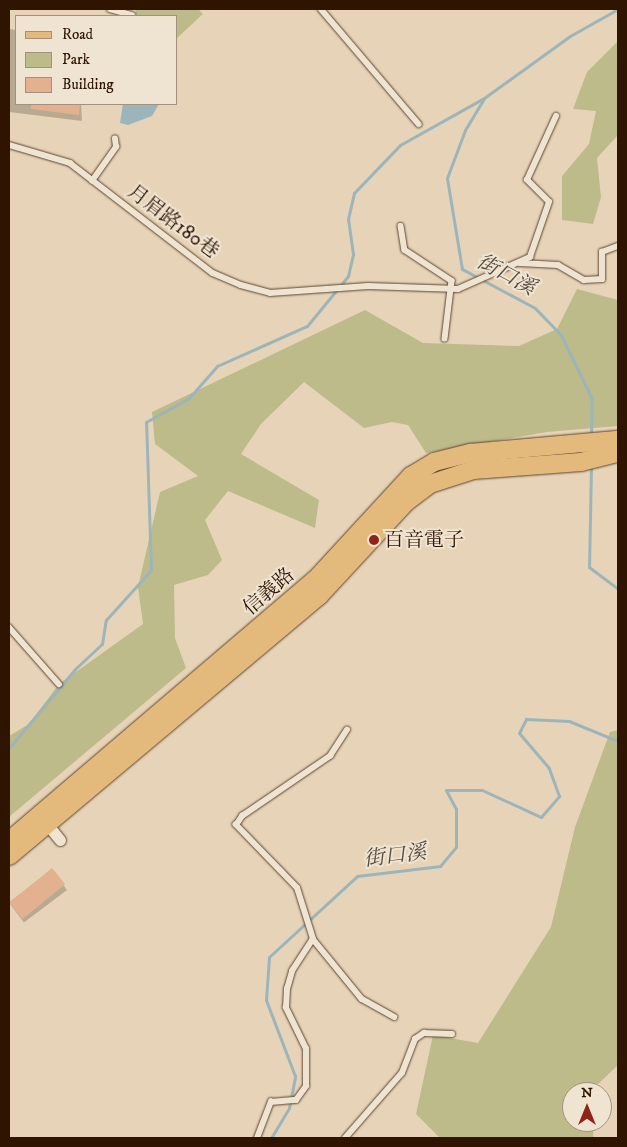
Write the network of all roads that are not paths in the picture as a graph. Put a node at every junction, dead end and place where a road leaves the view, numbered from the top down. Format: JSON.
{"nodes":[{"id":1,"x":110,"y":9,"type":"edge"},
{"id":2,"x":321,"y":9,"type":"edge"},
{"id":3,"x":132,"y":15,"type":"edge"},
{"id":4,"x":556,"y":116,"type":"dead end"},
{"id":5,"x":419,"y":124,"type":"dead end"},
{"id":6,"x":115,"y":139,"type":"dead end"},
{"id":7,"x":9,"y":145,"type":"edge"},
{"id":8,"x":92,"y":181,"type":"junction"},
{"id":9,"x":401,"y":226,"type":"dead end"},
{"id":10,"x":618,"y":246,"type":"edge"},
{"id":11,"x":520,"y":263,"type":"junction"},
{"id":12,"x":454,"y":289,"type":"junction"},
{"id":13,"x":445,"y":339,"type":"dead end"},
{"id":14,"x":618,"y":440,"type":"edge"},
{"id":15,"x":618,"y":453,"type":"edge"},
{"id":16,"x":332,"y":574,"type":"junction"},
{"id":17,"x":9,"y":627,"type":"edge"},
{"id":18,"x":59,"y":684,"type":"dead end"},
{"id":19,"x":348,"y":730,"type":"dead end"},
{"id":20,"x":44,"y":821,"type":"junction"},
{"id":21,"x":60,"y":840,"type":"dead end"},
{"id":22,"x":9,"y":841,"type":"edge"},
{"id":23,"x":9,"y":856,"type":"edge"},
{"id":24,"x":314,"y":939,"type":"junction"},
{"id":25,"x":394,"y":1017,"type":"dead end"},
{"id":26,"x":452,"y":1034,"type":"dead end"},
{"id":27,"x":257,"y":1138,"type":"edge"},
{"id":28,"x":345,"y":1138,"type":"edge"}],
"edges":[{"from":1,"to":3,"type":"lane"},
{"from":2,"to":5,"type":"lane"},
{"from":4,"to":11,"type":"lane"},
{"from":6,"to":8,"type":"lane"},
{"from":7,"to":8,"type":"lane","name":"月眉路180巷"},
{"from":8,"to":12,"type":"lane","name":"月眉路180巷"},
{"from":9,"to":12,"type":"lane"},
{"from":10,"to":11,"type":"lane"},
{"from":11,"to":12,"type":"lane"},
{"from":12,"to":13,"type":"lane"},
{"from":14,"to":16,"type":"main road","name":"信義路"},
{"from":15,"to":16,"type":"main road","name":"信義路"},
{"from":16,"to":20,"type":"main road","name":"信義路"},
{"from":17,"to":18,"type":"lane"},
{"from":19,"to":24,"type":"lane"},
{"from":20,"to":21,"type":"street"},
{"from":20,"to":22,"type":"main road","name":"信義路"},
{"from":20,"to":23,"type":"main road","name":"信義路"},
{"from":24,"to":25,"type":"lane"},
{"from":24,"to":27,"type":"lane"},
{"from":26,"to":28,"type":"lane"}]}
